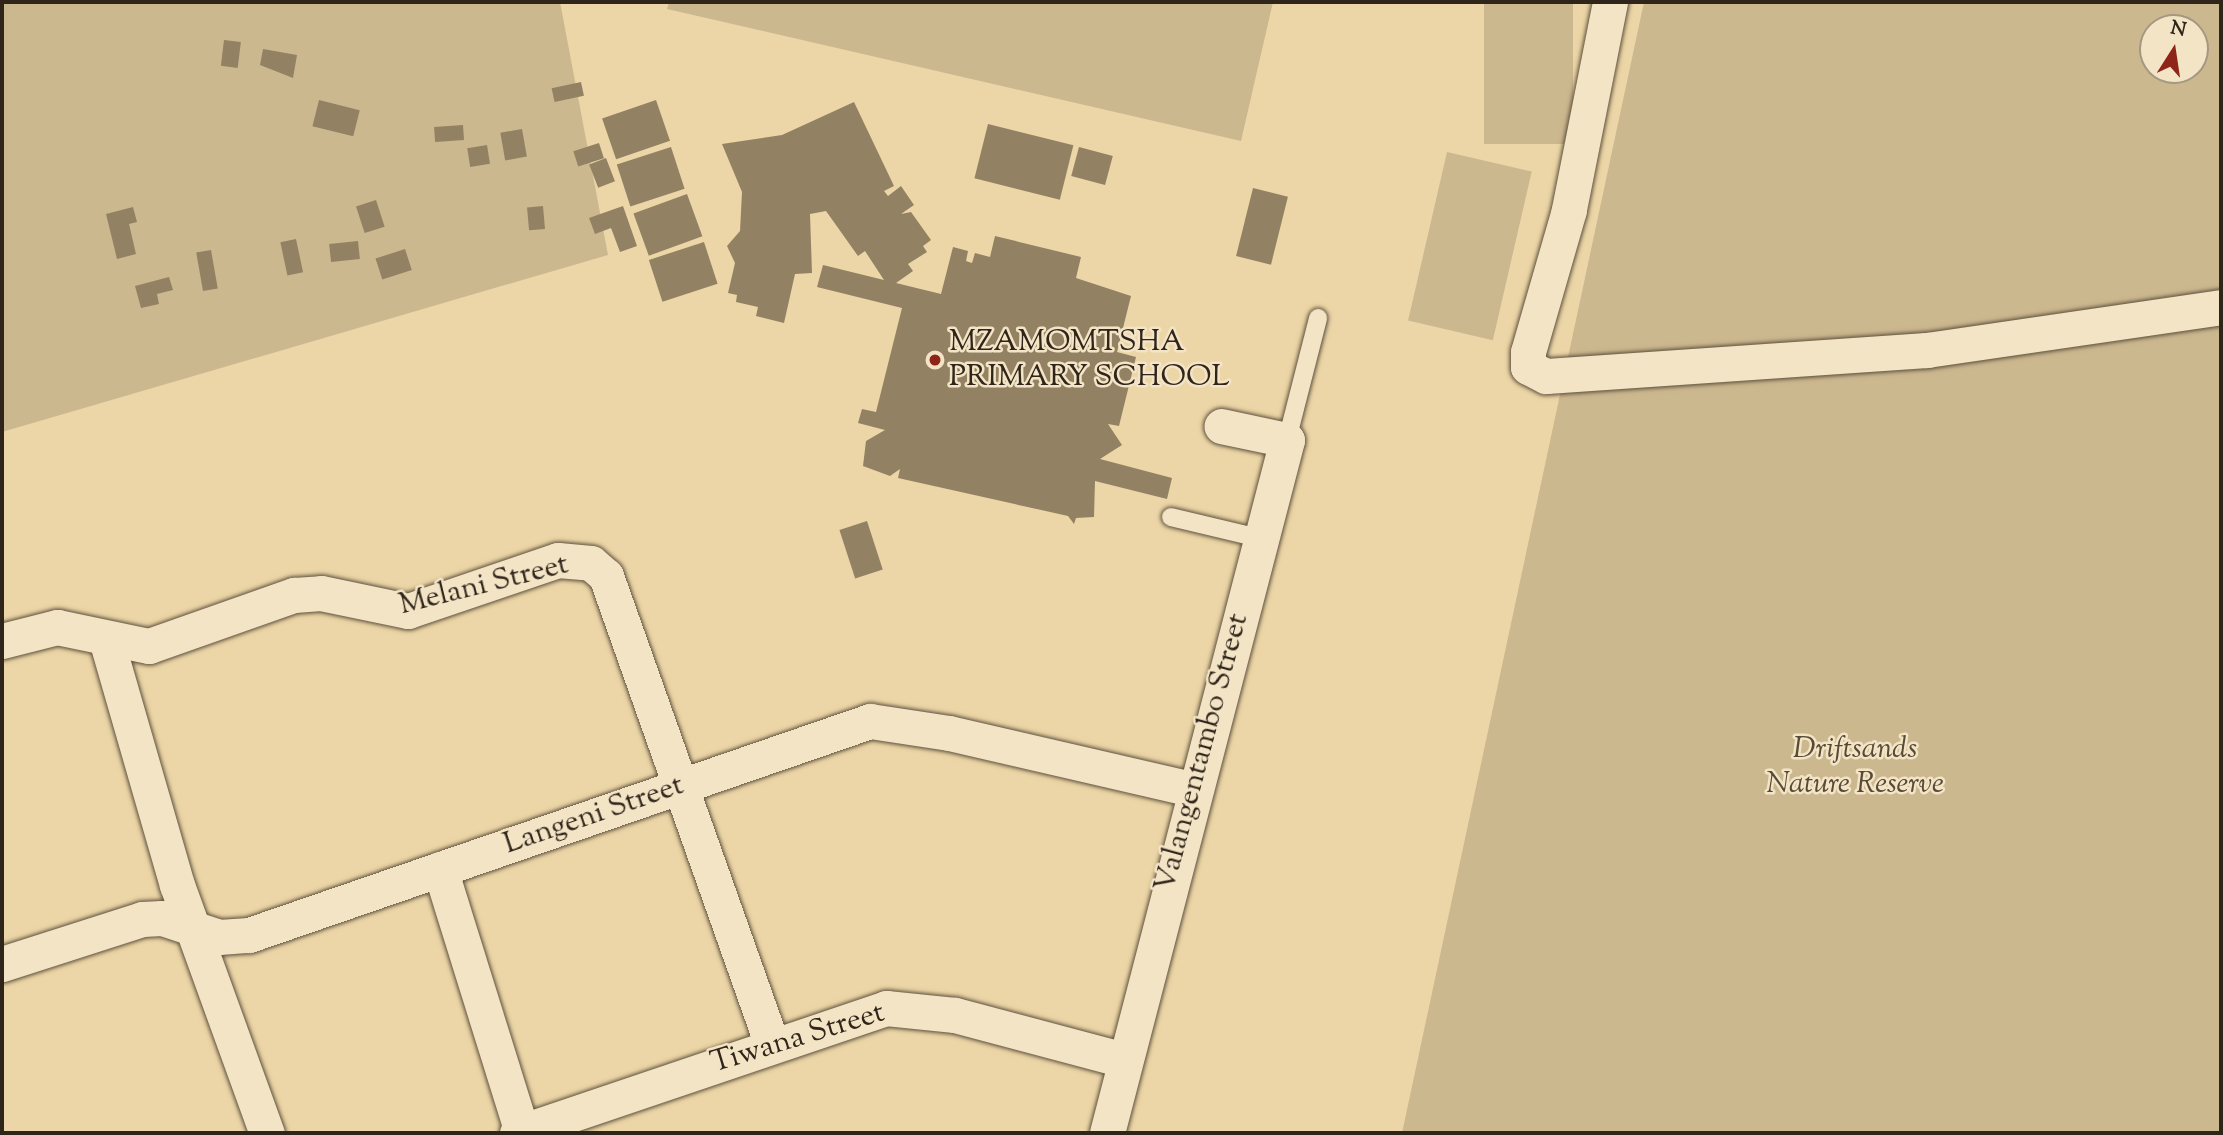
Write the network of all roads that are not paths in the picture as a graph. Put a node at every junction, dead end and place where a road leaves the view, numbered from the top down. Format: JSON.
{"nodes":[{"id":1,"x":1610,"y":2,"type":"edge"},
{"id":2,"x":2221,"y":307,"type":"edge"},
{"id":3,"x":1318,"y":318,"type":"dead end"},
{"id":4,"x":1220,"y":426,"type":"dead end"},
{"id":5,"x":1287,"y":440,"type":"junction"},
{"id":6,"x":1171,"y":517,"type":"dead end"},
{"id":7,"x":1259,"y":538,"type":"junction"},
{"id":8,"x":106,"y":639,"type":"junction"},
{"id":9,"x":2,"y":640,"type":"edge"},
{"id":10,"x":684,"y":784,"type":"junction"},
{"id":11,"x":1192,"y":789,"type":"junction"},
{"id":12,"x":440,"y":869,"type":"junction"},
{"id":13,"x":193,"y":929,"type":"junction"},
{"id":14,"x":2,"y":964,"type":"edge"},
{"id":15,"x":772,"y":1044,"type":"junction"},
{"id":16,"x":1124,"y":1060,"type":"junction"},
{"id":17,"x":267,"y":1133,"type":"edge"},
{"id":18,"x":520,"y":1133,"type":"edge"},
{"id":19,"x":1107,"y":1133,"type":"edge"}],
"edges":[{"from":1,"to":2,"type":"street"},
{"from":3,"to":5,"type":"lane"},
{"from":4,"to":5,"type":"street"},
{"from":5,"to":7,"type":"street","name":"Valangentambo Street"},
{"from":6,"to":7,"type":"lane"},
{"from":7,"to":11,"type":"street","name":"Valangentambo Street"},
{"from":8,"to":9,"type":"street","name":"Melani Street"},
{"from":8,"to":10,"type":"street","name":"Melani Street"},
{"from":8,"to":13,"type":"street"},
{"from":10,"to":11,"type":"street","name":"Langeni Street"},
{"from":10,"to":12,"type":"street","name":"Langeni Street"},
{"from":10,"to":15,"type":"street","name":"Melani Street"},
{"from":11,"to":16,"type":"street","name":"Valangentambo Street"},
{"from":12,"to":13,"type":"street","name":"Langeni Street"},
{"from":12,"to":18,"type":"street"},
{"from":13,"to":14,"type":"street","name":"Langeni Street"},
{"from":13,"to":17,"type":"street"},
{"from":15,"to":16,"type":"street","name":"Tiwana Street"},
{"from":15,"to":18,"type":"street","name":"Tiwana Street"},
{"from":16,"to":19,"type":"street","name":"Valangentambo Street"}]}
